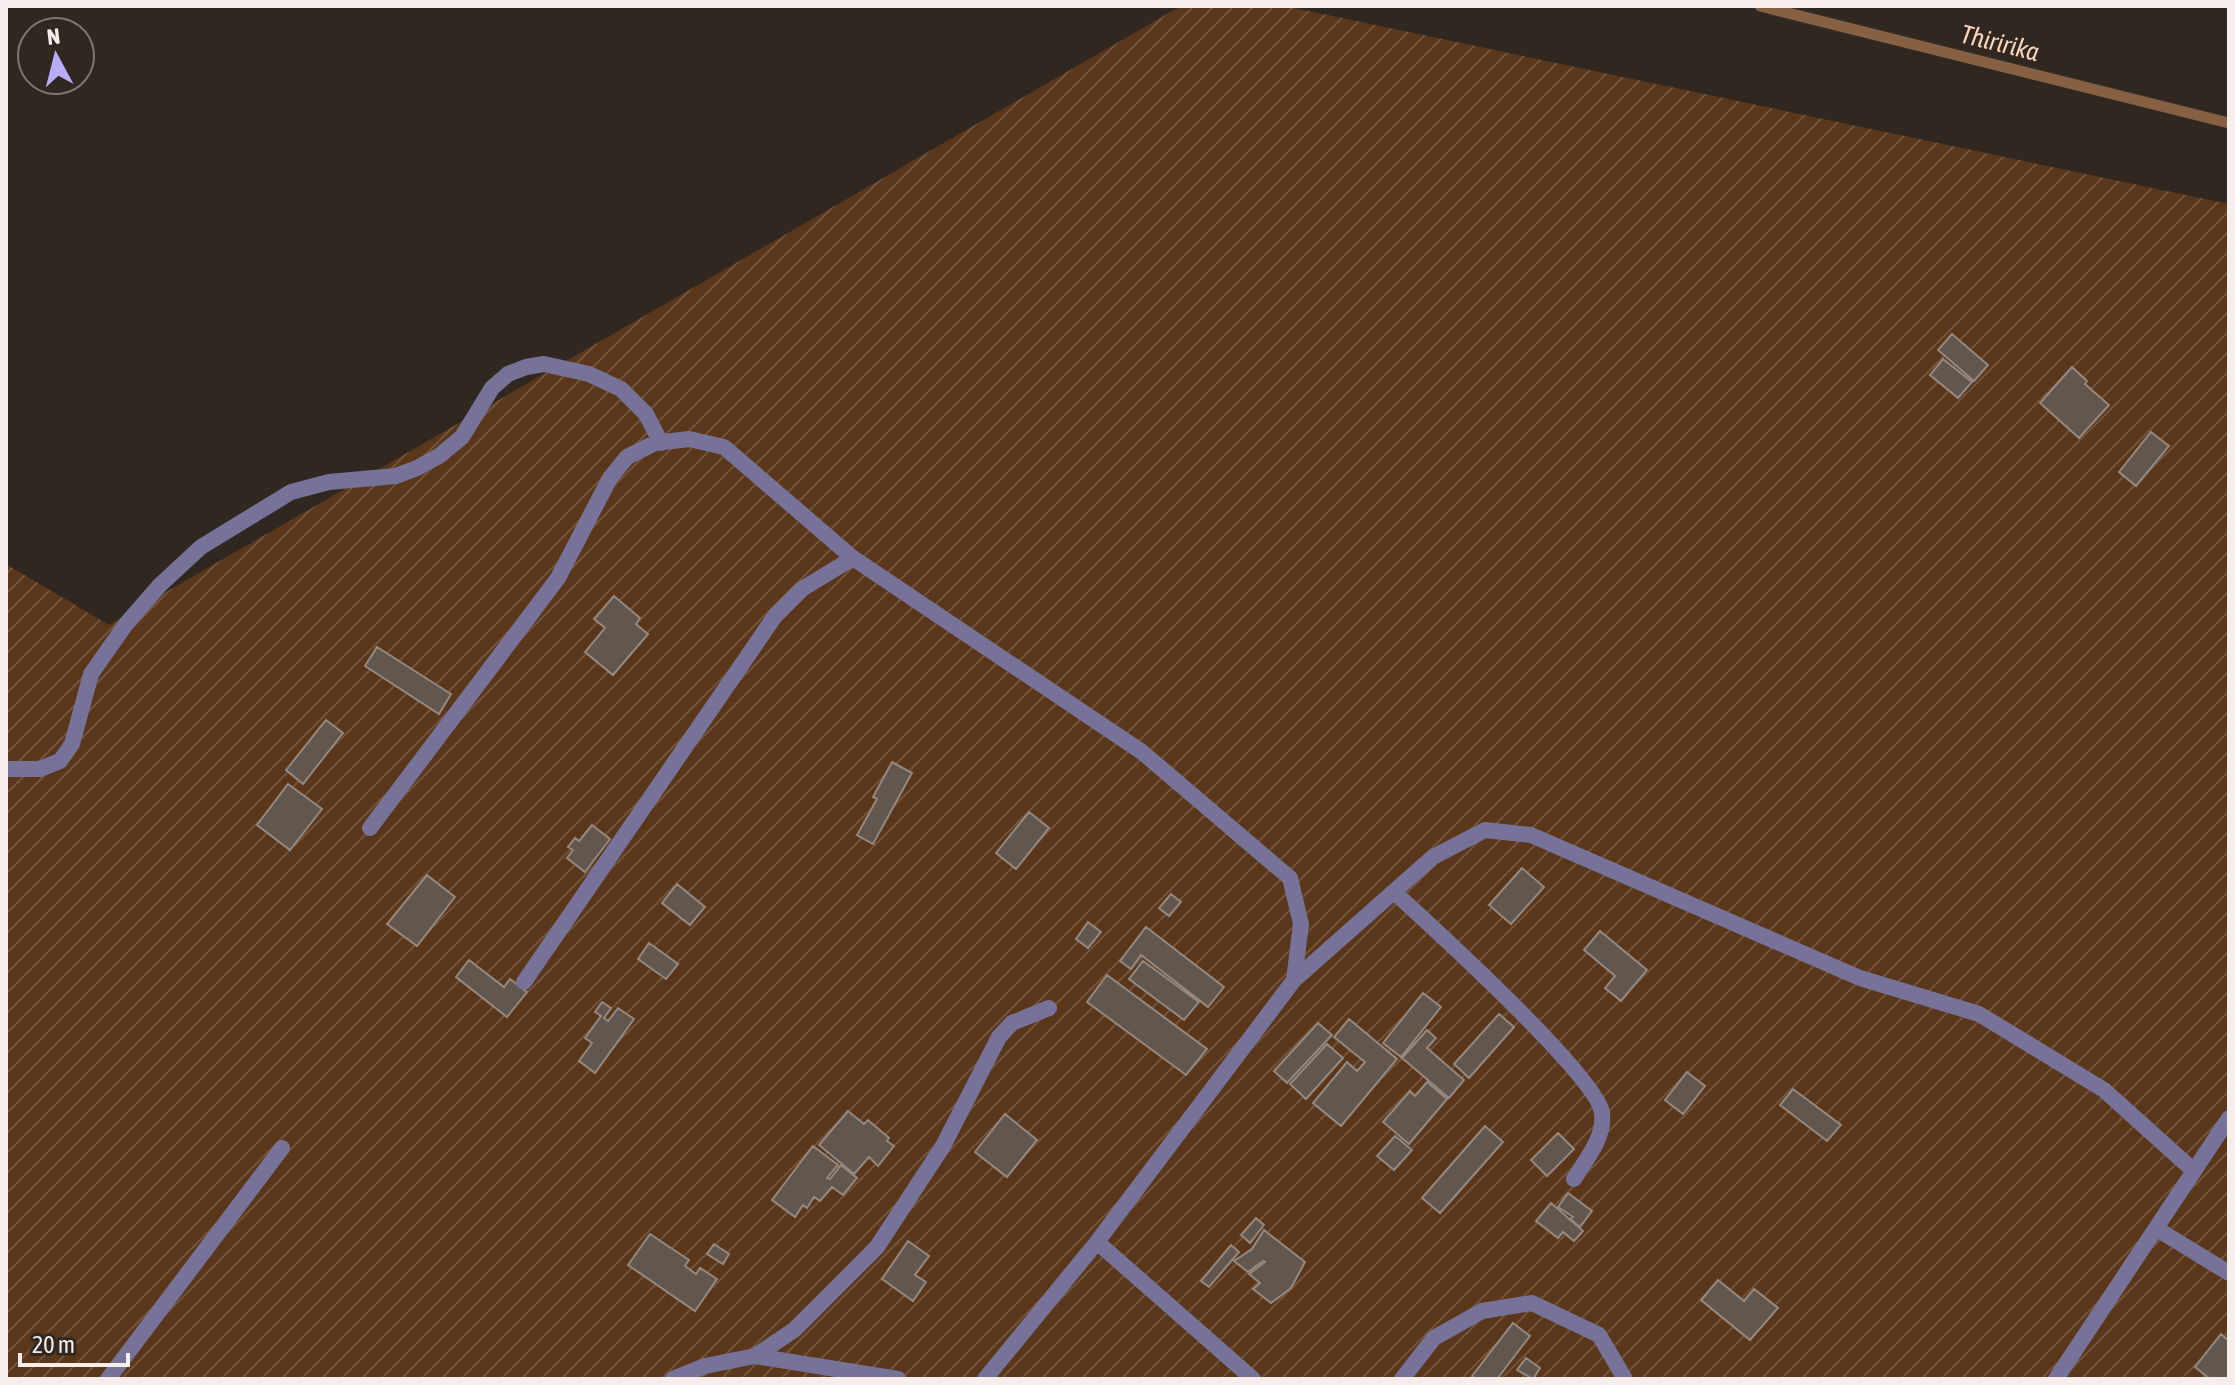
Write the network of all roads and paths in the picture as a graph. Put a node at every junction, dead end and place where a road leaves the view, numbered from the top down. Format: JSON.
{"nodes":[{"id":1,"x":661,"y":443,"type":"junction"},
{"id":2,"x":853,"y":558,"type":"junction"},
{"id":3,"x":6,"y":769,"type":"edge"},
{"id":4,"x":370,"y":828,"type":"dead end"},
{"id":5,"x":1394,"y":892,"type":"junction"},
{"id":6,"x":1294,"y":980,"type":"junction"},
{"id":7,"x":524,"y":982,"type":"dead end"},
{"id":8,"x":1049,"y":1008,"type":"dead end"},
{"id":9,"x":2229,"y":1118,"type":"edge"},
{"id":10,"x":282,"y":1148,"type":"dead end"},
{"id":11,"x":2194,"y":1171,"type":"junction"},
{"id":12,"x":1574,"y":1179,"type":"dead end"},
{"id":13,"x":2157,"y":1229,"type":"junction"},
{"id":14,"x":1097,"y":1242,"type":"junction"},
{"id":15,"x":2229,"y":1273,"type":"edge"},
{"id":16,"x":755,"y":1356,"type":"junction"},
{"id":17,"x":108,"y":1379,"type":"edge"},
{"id":18,"x":673,"y":1379,"type":"edge"},
{"id":19,"x":898,"y":1379,"type":"edge"},
{"id":20,"x":985,"y":1379,"type":"edge"},
{"id":21,"x":1253,"y":1379,"type":"edge"},
{"id":22,"x":1402,"y":1379,"type":"edge"},
{"id":23,"x":1625,"y":1379,"type":"edge"},
{"id":24,"x":2056,"y":1379,"type":"edge"}],
"edges":[{"from":1,"to":2,"type":"street"},
{"from":1,"to":3,"type":"street"},
{"from":1,"to":4,"type":"street"},
{"from":2,"to":6,"type":"street"},
{"from":2,"to":7,"type":"street"},
{"from":5,"to":6,"type":"street"},
{"from":5,"to":11,"type":"street"},
{"from":5,"to":12,"type":"street"},
{"from":6,"to":14,"type":"street"},
{"from":8,"to":16,"type":"street"},
{"from":9,"to":11,"type":"street"},
{"from":10,"to":17,"type":"street"},
{"from":11,"to":13,"type":"street"},
{"from":13,"to":15,"type":"street"},
{"from":13,"to":24,"type":"street"},
{"from":14,"to":20,"type":"street"},
{"from":14,"to":21,"type":"street"},
{"from":16,"to":18,"type":"street"},
{"from":16,"to":19,"type":"street"},
{"from":22,"to":23,"type":"street"}]}
